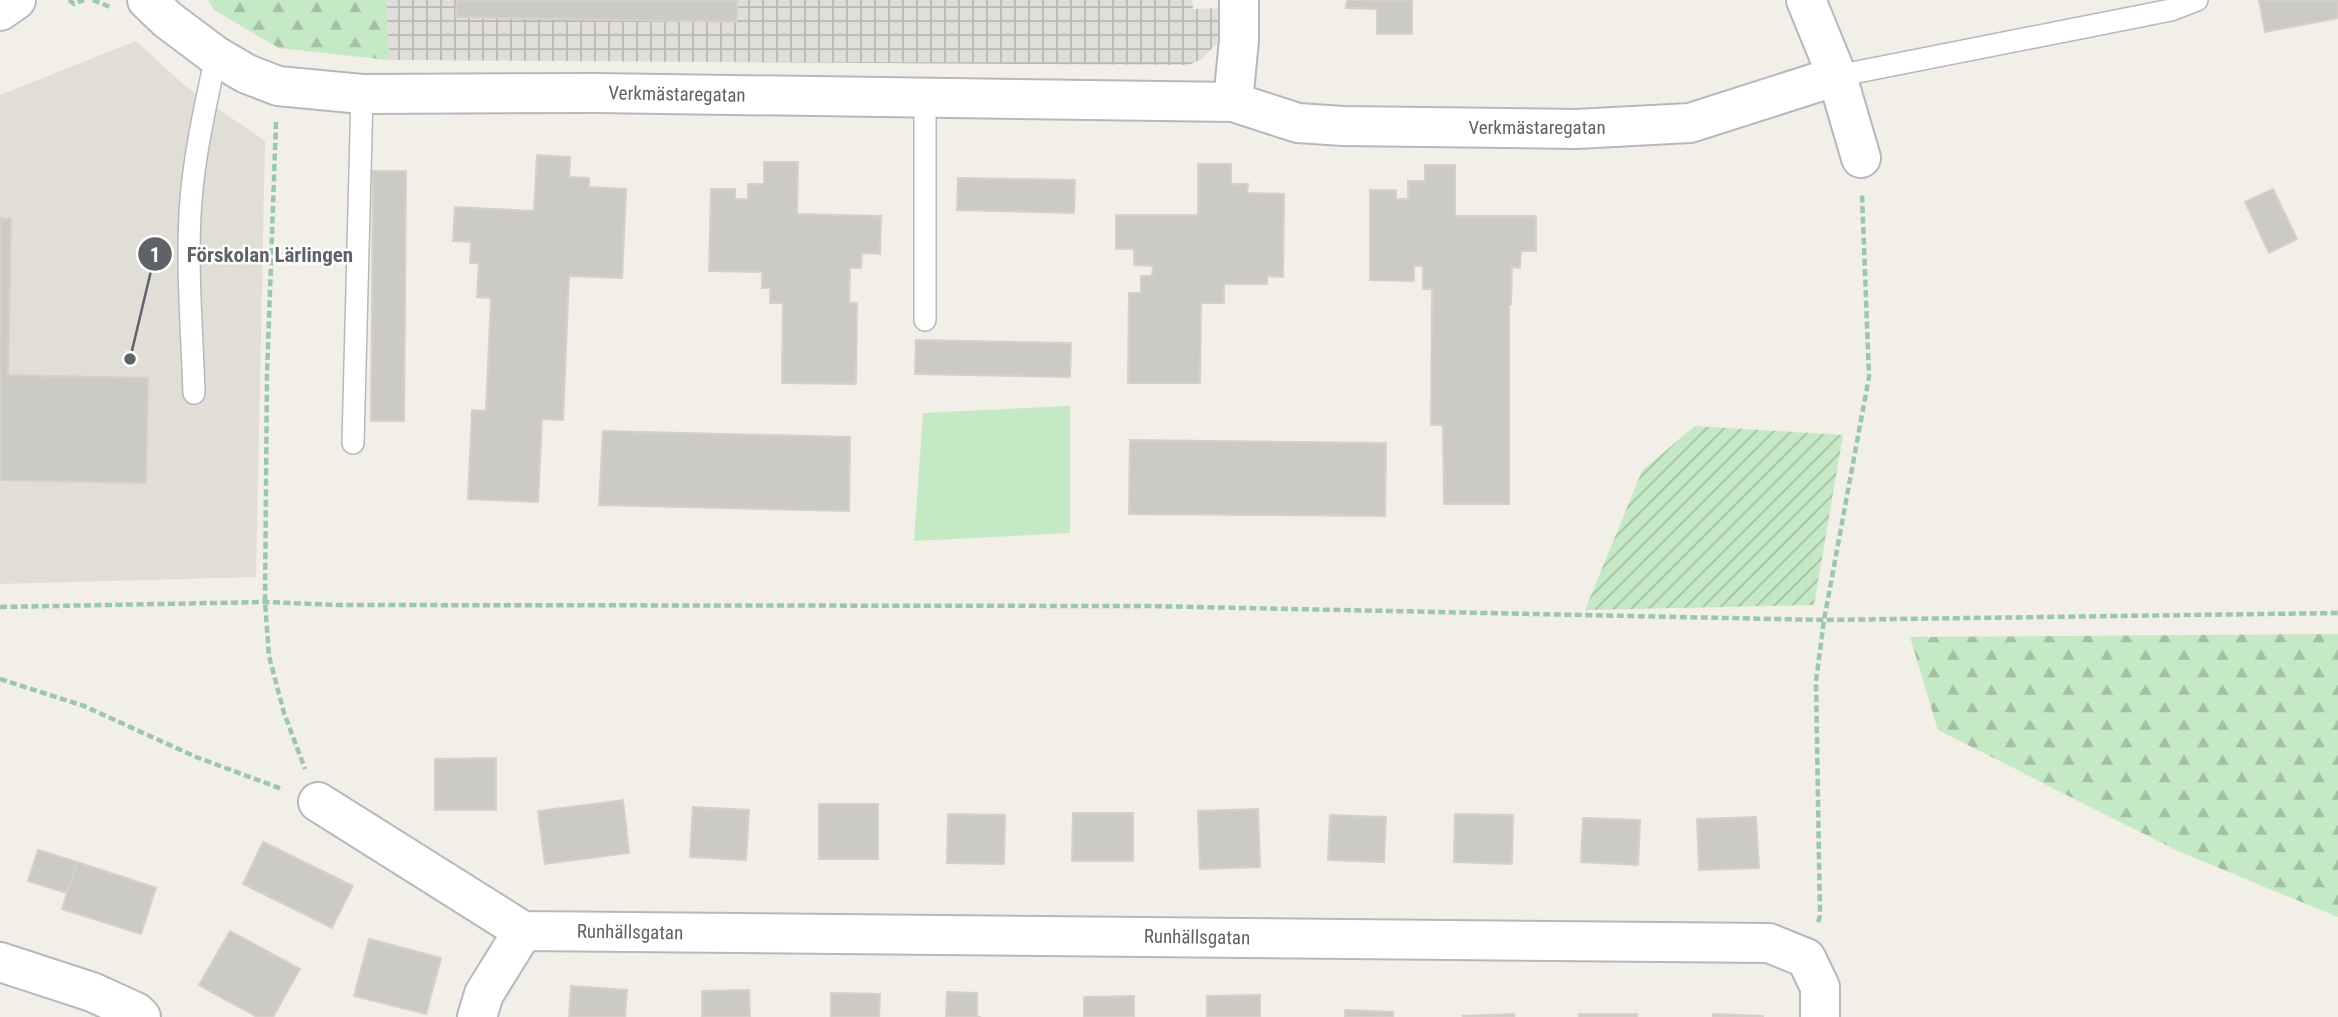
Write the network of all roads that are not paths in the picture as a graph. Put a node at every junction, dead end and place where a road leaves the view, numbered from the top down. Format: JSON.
{"nodes":[{"id":1,"x":16,"y":0,"type":"edge"},
{"id":2,"x":147,"y":0,"type":"edge"},
{"id":3,"x":1239,"y":0,"type":"edge"},
{"id":4,"x":1806,"y":0,"type":"edge"},
{"id":5,"x":2197,"y":0,"type":"edge"},
{"id":6,"x":0,"y":12,"type":"edge"},
{"id":7,"x":216,"y":56,"type":"junction"},
{"id":8,"x":1837,"y":76,"type":"junction"},
{"id":9,"x":362,"y":94,"type":"junction"},
{"id":10,"x":925,"y":97,"type":"junction"},
{"id":11,"x":1233,"y":102,"type":"junction"},
{"id":12,"x":1861,"y":158,"type":"road end"},
{"id":13,"x":925,"y":320,"type":"dead end"},
{"id":14,"x":194,"y":393,"type":"dead end"},
{"id":15,"x":353,"y":443,"type":"dead end"},
{"id":16,"x":318,"y":802,"type":"road end"},
{"id":17,"x":523,"y":930,"type":"junction"},
{"id":18,"x":0,"y":962,"type":"edge"},
{"id":19,"x":141,"y":1017,"type":"edge"},
{"id":20,"x":477,"y":1017,"type":"edge"},
{"id":21,"x":1820,"y":1017,"type":"edge"}],
"edges":[{"from":1,"to":6,"type":"street"},
{"from":2,"to":7,"type":"street","name":"Verkmästaregatan"},
{"from":3,"to":11,"type":"street"},
{"from":4,"to":8,"type":"street"},
{"from":5,"to":8,"type":"lane","name":"Verkmästaregatan"},
{"from":7,"to":9,"type":"street","name":"Verkmästaregatan"},
{"from":7,"to":14,"type":"lane"},
{"from":8,"to":11,"type":"street","name":"Verkmästaregatan"},
{"from":8,"to":12,"type":"street"},
{"from":9,"to":10,"type":"street","name":"Verkmästaregatan"},
{"from":9,"to":15,"type":"lane"},
{"from":10,"to":11,"type":"street","name":"Verkmästaregatan"},
{"from":10,"to":13,"type":"lane"},
{"from":16,"to":17,"type":"street"},
{"from":17,"to":20,"type":"street"},
{"from":17,"to":21,"type":"street","name":"Runhällsgatan"},
{"from":18,"to":19,"type":"street"}]}
